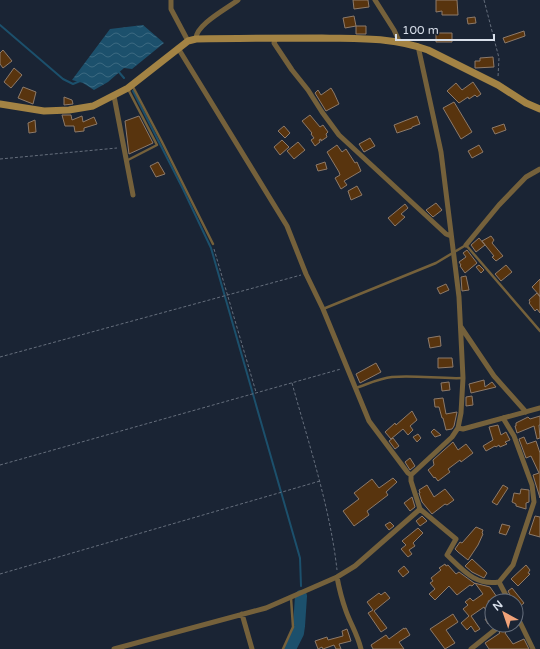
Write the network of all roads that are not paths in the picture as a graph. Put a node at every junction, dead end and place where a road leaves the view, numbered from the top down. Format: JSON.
{"nodes":[{"id":1,"x":171,"y":0,"type":"edge"},
{"id":2,"x":238,"y":0,"type":"edge"},
{"id":3,"x":375,"y":0,"type":"edge"},
{"id":4,"x":276,"y":38,"type":"junction"},
{"id":5,"x":196,"y":39,"type":"junction"},
{"id":6,"x":188,"y":41,"type":"junction"},
{"id":7,"x":399,"y":41,"type":"junction"},
{"id":8,"x":418,"y":46,"type":"junction"},
{"id":9,"x":178,"y":48,"type":"junction"},
{"id":10,"x":130,"y":87,"type":"junction"},
{"id":11,"x":114,"y":96,"type":"junction"},
{"id":12,"x":0,"y":104,"type":"edge"},
{"id":13,"x":540,"y":108,"type":"edge"},
{"id":14,"x":126,"y":161,"type":"junction"},
{"id":15,"x":540,"y":169,"type":"edge"},
{"id":16,"x":133,"y":195,"type":"dead end"},
{"id":17,"x":451,"y":236,"type":"junction"},
{"id":18,"x":212,"y":244,"type":"road end"},
{"id":19,"x":466,"y":245,"type":"junction"},
{"id":20,"x":453,"y":254,"type":"junction"},
{"id":21,"x":324,"y":309,"type":"junction"},
{"id":22,"x":461,"y":327,"type":"junction"},
{"id":23,"x":540,"y":331,"type":"edge"},
{"id":24,"x":463,"y":378,"type":"junction"},
{"id":25,"x":356,"y":388,"type":"junction"},
{"id":26,"x":540,"y":408,"type":"edge"},
{"id":27,"x":526,"y":412,"type":"junction"},
{"id":28,"x":503,"y":418,"type":"junction"},
{"id":29,"x":458,"y":428,"type":"junction"},
{"id":30,"x":411,"y":475,"type":"junction"},
{"id":31,"x":537,"y":502,"type":"edge"},
{"id":32,"x":420,"y":509,"type":"junction"},
{"id":33,"x":337,"y":577,"type":"junction"},
{"id":34,"x":499,"y":582,"type":"junction"},
{"id":35,"x":505,"y":593,"type":"edge"},
{"id":36,"x":291,"y":597,"type":"junction"},
{"id":37,"x":242,"y":614,"type":"junction"},
{"id":38,"x":524,"y":631,"type":"edge"},
{"id":39,"x":491,"y":633,"type":"edge"},
{"id":40,"x":114,"y":649,"type":"edge"},
{"id":41,"x":252,"y":649,"type":"edge"},
{"id":42,"x":283,"y":649,"type":"edge"},
{"id":43,"x":361,"y":649,"type":"edge"},
{"id":44,"x":471,"y":649,"type":"edge"},
{"id":45,"x":533,"y":649,"type":"edge"}],
"edges":[{"from":1,"to":6,"type":"street"},
{"from":2,"to":5,"type":"street"},
{"from":3,"to":7,"type":"street"},
{"from":4,"to":5,"type":"street"},
{"from":4,"to":7,"type":"street"},
{"from":4,"to":17,"type":"street"},
{"from":5,"to":6,"type":"street"},
{"from":6,"to":9,"type":"street"},
{"from":7,"to":8,"type":"street"},
{"from":8,"to":13,"type":"street"},
{"from":8,"to":17,"type":"street"},
{"from":9,"to":10,"type":"street"},
{"from":9,"to":21,"type":"street"},
{"from":10,"to":11,"type":"street"},
{"from":10,"to":14,"type":"lane"},
{"from":10,"to":18,"type":"lane"},
{"from":11,"to":12,"type":"street"},
{"from":11,"to":14,"type":"street"},
{"from":14,"to":16,"type":"street"},
{"from":15,"to":19,"type":"street"},
{"from":17,"to":20,"type":"street"},
{"from":19,"to":20,"type":"lane"},
{"from":19,"to":23,"type":"lane"},
{"from":20,"to":21,"type":"lane"},
{"from":20,"to":22,"type":"street"},
{"from":21,"to":25,"type":"street"},
{"from":22,"to":24,"type":"street"},
{"from":22,"to":27,"type":"street"},
{"from":24,"to":25,"type":"lane"},
{"from":24,"to":29,"type":"street"},
{"from":25,"to":30,"type":"street"},
{"from":26,"to":27,"type":"street"},
{"from":27,"to":28,"type":"street"},
{"from":28,"to":29,"type":"street"},
{"from":28,"to":31,"type":"street"},
{"from":29,"to":30,"type":"street"},
{"from":30,"to":32,"type":"street"},
{"from":31,"to":34,"type":"street"},
{"from":32,"to":33,"type":"street"},
{"from":32,"to":34,"type":"street"},
{"from":33,"to":36,"type":"street"},
{"from":33,"to":43,"type":"street"},
{"from":34,"to":35,"type":"street"},
{"from":36,"to":37,"type":"street"},
{"from":36,"to":42,"type":"lane"},
{"from":37,"to":40,"type":"street"},
{"from":37,"to":41,"type":"street"},
{"from":38,"to":45,"type":"street"},
{"from":39,"to":44,"type":"street"}]}
